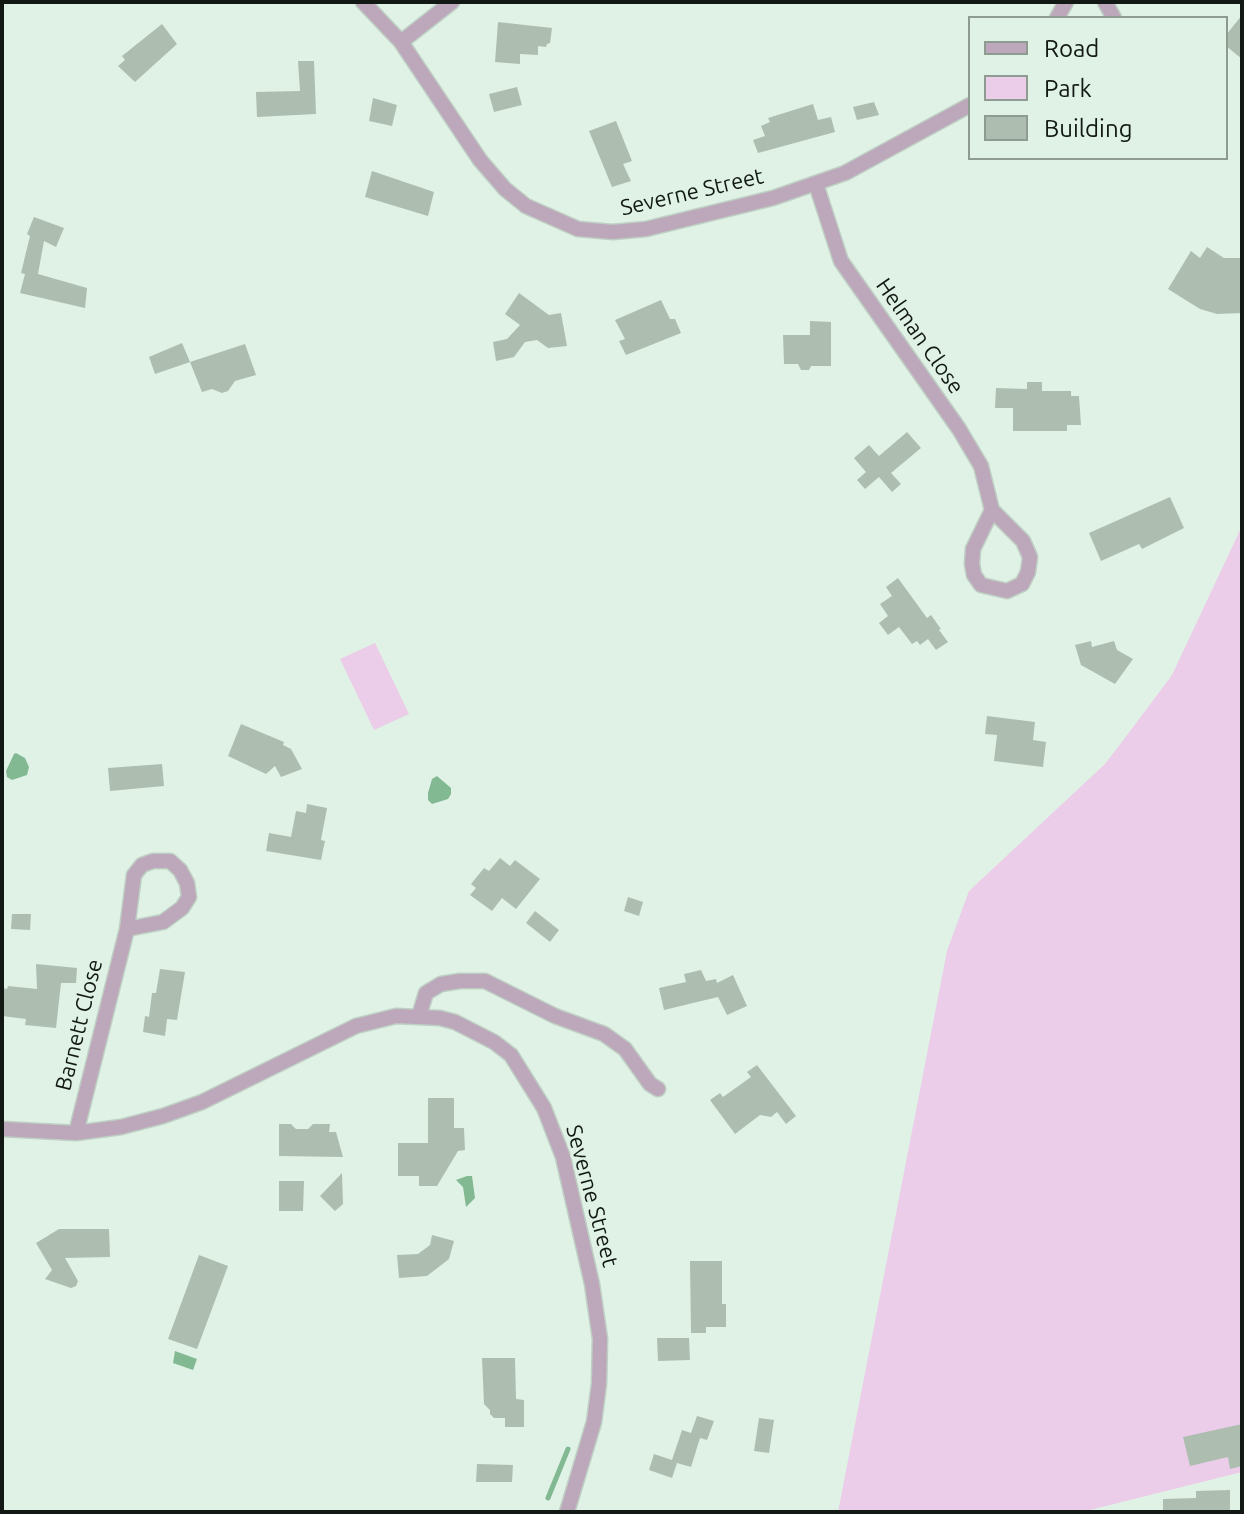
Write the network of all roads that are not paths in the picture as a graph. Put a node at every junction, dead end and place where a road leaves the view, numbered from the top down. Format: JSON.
{"nodes":[{"id":1,"x":363,"y":2,"type":"edge"},
{"id":2,"x":452,"y":2,"type":"edge"},
{"id":3,"x":401,"y":42,"type":"junction"},
{"id":4,"x":968,"y":106,"type":"edge"},
{"id":5,"x":816,"y":184,"type":"junction"},
{"id":6,"x":992,"y":510,"type":"junction"},
{"id":7,"x":127,"y":929,"type":"junction"},
{"id":8,"x":419,"y":1016,"type":"junction"},
{"id":9,"x":658,"y":1089,"type":"dead end"},
{"id":10,"x":2,"y":1129,"type":"edge"},
{"id":11,"x":76,"y":1133,"type":"junction"},
{"id":12,"x":567,"y":1512,"type":"edge"}],
"edges":[{"from":1,"to":3,"type":"street","name":"Severne Street"},
{"from":2,"to":3,"type":"street"},
{"from":3,"to":5,"type":"street","name":"Severne Street"},
{"from":4,"to":5,"type":"street","name":"Severne Street"},
{"from":5,"to":6,"type":"street","name":"Helman Close"},
{"from":6,"to":6,"type":"street"},
{"from":7,"to":7,"type":"street","name":"Barnett Close"},
{"from":7,"to":11,"type":"street","name":"Barnett Close"},
{"from":8,"to":9,"type":"street"},
{"from":8,"to":11,"type":"street","name":"Severne Street"},
{"from":8,"to":12,"type":"street","name":"Severne Street"},
{"from":10,"to":11,"type":"street","name":"Severne Street"}]}
